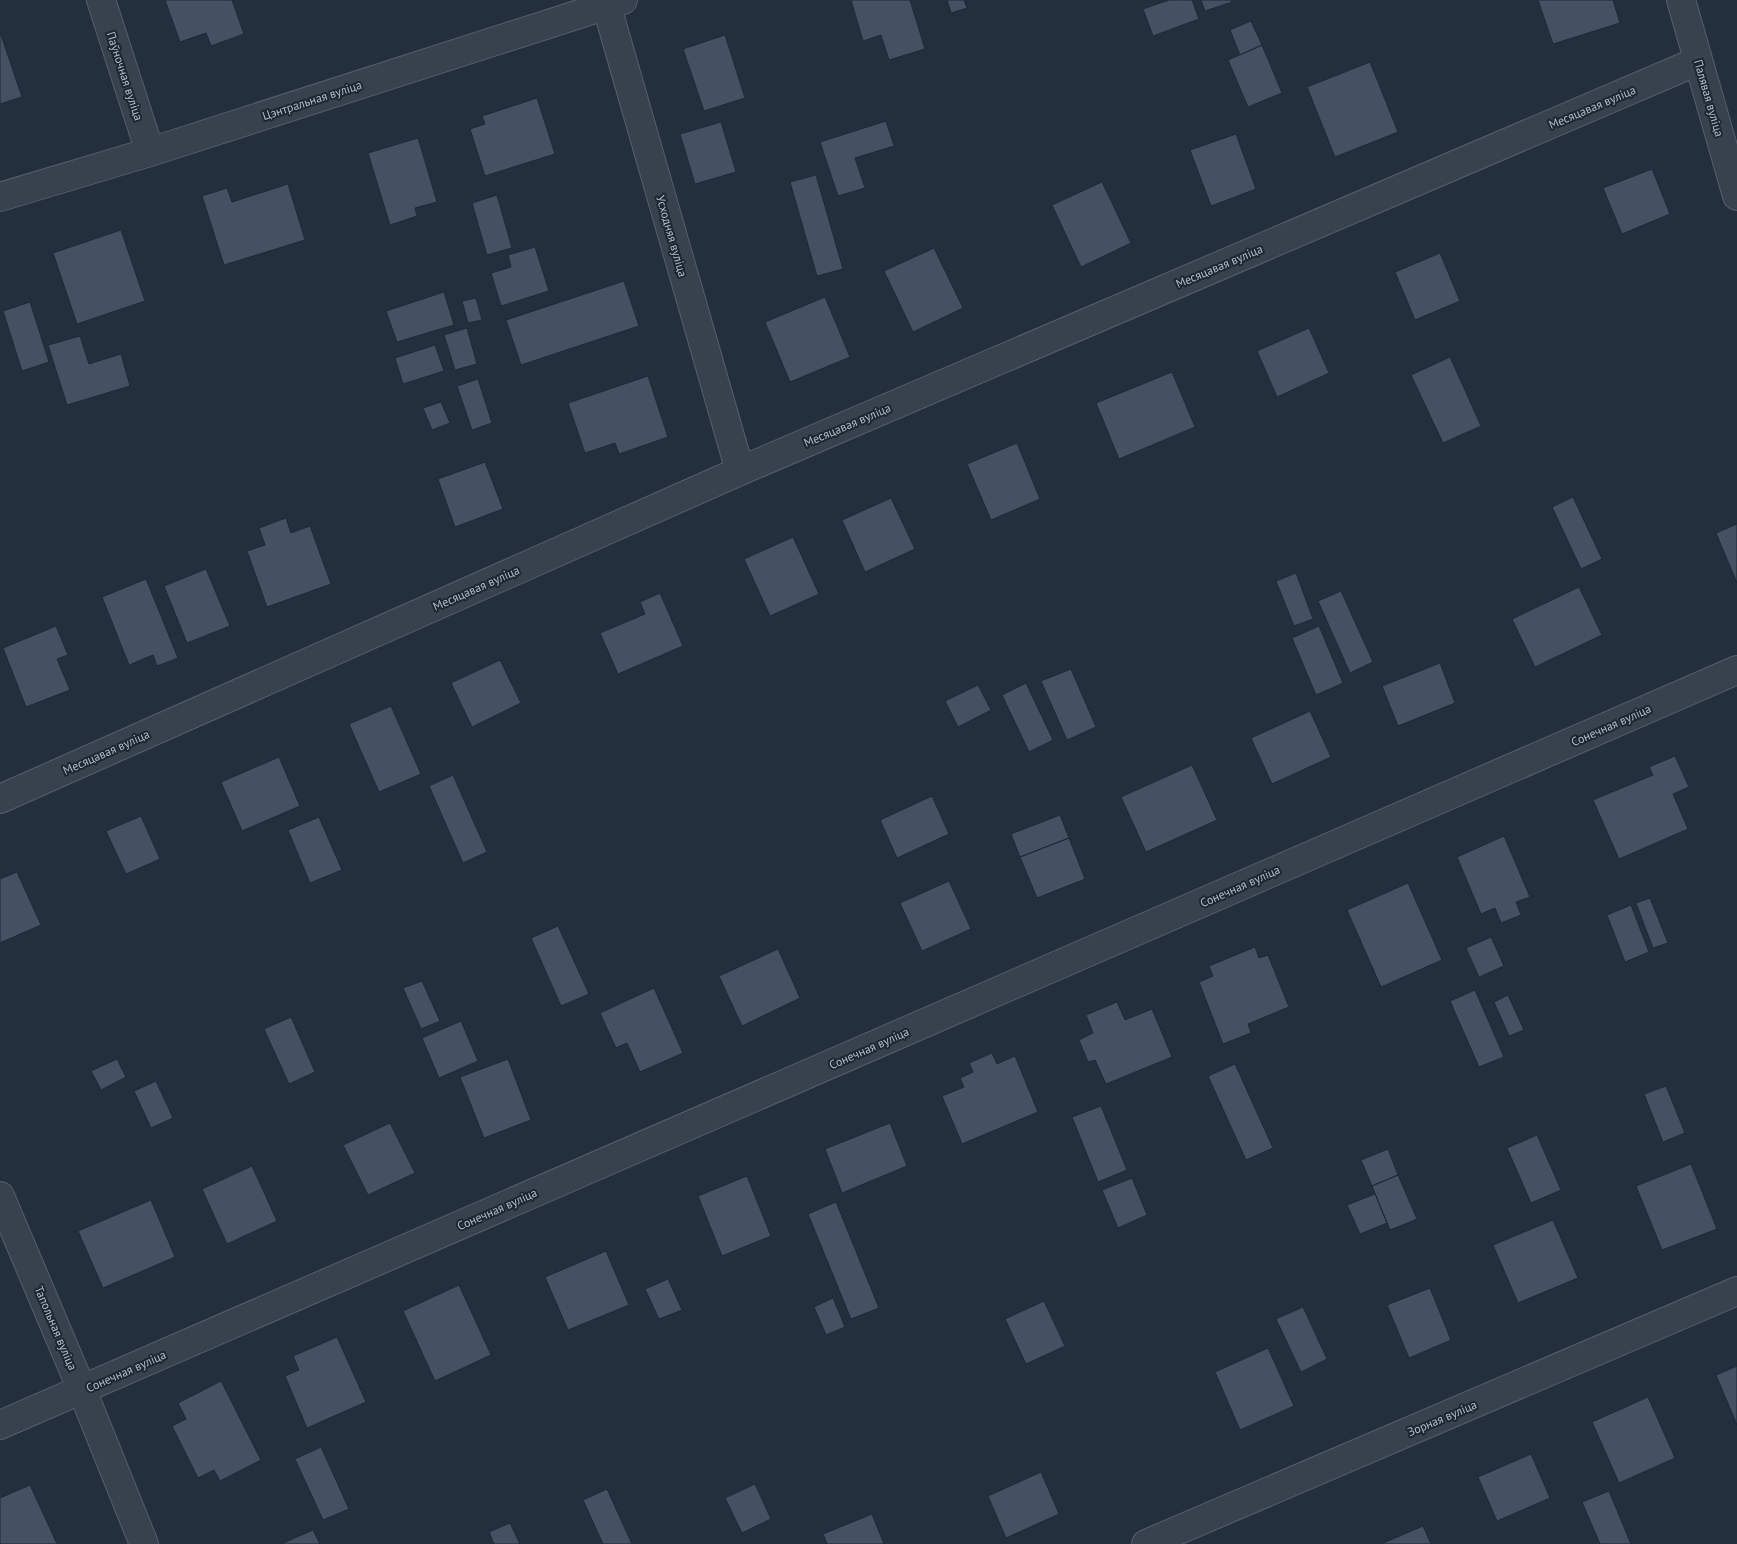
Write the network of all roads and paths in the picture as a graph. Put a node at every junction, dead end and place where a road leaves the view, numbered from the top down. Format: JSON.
{"nodes":[{"id":1,"x":101,"y":0,"type":"edge"},
{"id":2,"x":1681,"y":0,"type":"edge"},
{"id":3,"x":612,"y":2,"type":"edge"},
{"id":4,"x":1698,"y":61,"type":"junction"},
{"id":5,"x":150,"y":152,"type":"junction"},
{"id":6,"x":1737,"y":196,"type":"edge"},
{"id":7,"x":0,"y":198,"type":"edge"},
{"id":8,"x":740,"y":471,"type":"junction"},
{"id":9,"x":1737,"y":670,"type":"edge"},
{"id":10,"x":0,"y":799,"type":"edge"},
{"id":11,"x":0,"y":1196,"type":"edge"},
{"id":12,"x":1737,"y":1291,"type":"edge"},
{"id":13,"x":82,"y":1390,"type":"junction"},
{"id":14,"x":0,"y":1425,"type":"edge"},
{"id":15,"x":144,"y":1544,"type":"edge"},
{"id":16,"x":1146,"y":1544,"type":"edge"}],
"edges":[{"from":1,"to":5,"type":"street","name":"Паўночная вуліца"},
{"from":2,"to":4,"type":"street","name":"Палявая вуліца"},
{"from":3,"to":5,"type":"street","name":"Цэнтральная вуліца"},
{"from":3,"to":8,"type":"street","name":"Усходняя вуліца"},
{"from":4,"to":6,"type":"street","name":"Палявая вуліца"},
{"from":4,"to":8,"type":"street","name":"Месяцавая вуліца"},
{"from":5,"to":7,"type":"street","name":"Цэнтральная вуліца"},
{"from":8,"to":10,"type":"street","name":"Месяцавая вуліца"},
{"from":9,"to":13,"type":"street","name":"Сонечная вуліца"},
{"from":11,"to":13,"type":"street","name":"Тапольная вуліца"},
{"from":12,"to":16,"type":"street","name":"Зорная вуліца"},
{"from":13,"to":14,"type":"street","name":"Сонечная вуліца"},
{"from":13,"to":15,"type":"street","name":"Тапольная вуліца"}]}
